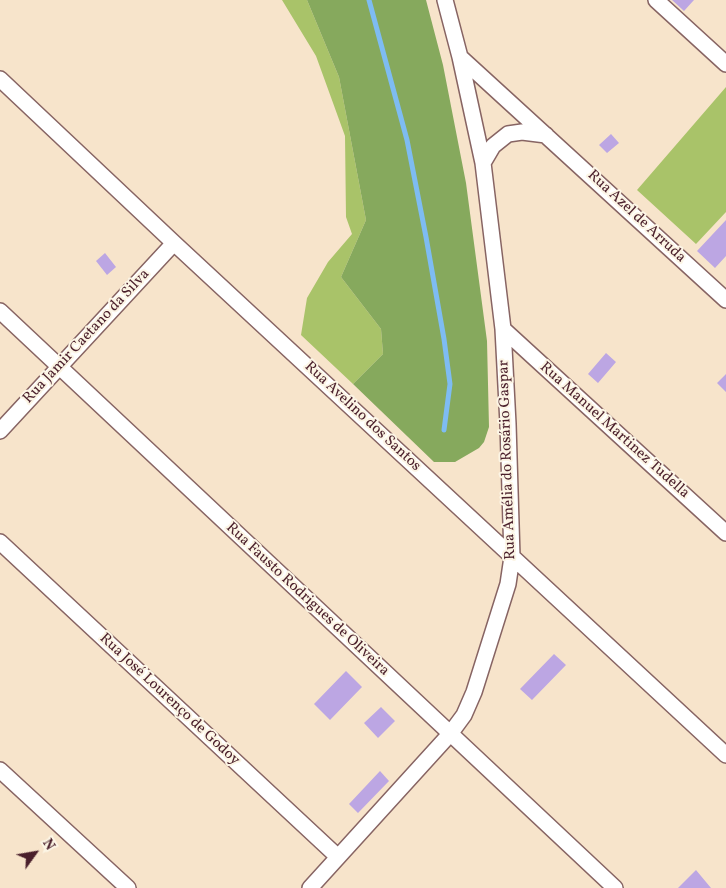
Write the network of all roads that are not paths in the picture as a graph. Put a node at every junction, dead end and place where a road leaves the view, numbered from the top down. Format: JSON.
{"nodes":[{"id":1,"x":445,"y":0,"type":"edge"},
{"id":2,"x":656,"y":0,"type":"edge"},
{"id":3,"x":460,"y":57,"type":"junction"},
{"id":4,"x":726,"y":64,"type":"edge"},
{"id":5,"x":0,"y":79,"type":"edge"},
{"id":6,"x":546,"y":135,"type":"junction"},
{"id":7,"x":483,"y":163,"type":"junction"},
{"id":8,"x":174,"y":243,"type":"junction"},
{"id":9,"x":726,"y":300,"type":"edge"},
{"id":10,"x":0,"y":312,"type":"edge"},
{"id":11,"x":503,"y":329,"type":"junction"},
{"id":12,"x":59,"y":367,"type":"junction"},
{"id":13,"x":0,"y":431,"type":"edge"},
{"id":14,"x":726,"y":533,"type":"edge"},
{"id":15,"x":0,"y":542,"type":"edge"},
{"id":16,"x":512,"y":557,"type":"junction"},
{"id":17,"x":450,"y":734,"type":"junction"},
{"id":18,"x":726,"y":755,"type":"edge"},
{"id":19,"x":0,"y":770,"type":"edge"},
{"id":20,"x":338,"y":857,"type":"junction"},
{"id":21,"x":128,"y":888,"type":"edge"},
{"id":22,"x":310,"y":888,"type":"edge"},
{"id":23,"x":615,"y":888,"type":"edge"}],
"edges":[{"from":1,"to":3,"type":"street","name":"Rua Amélia do Rosário Gaspar"},
{"from":2,"to":4,"type":"street"},
{"from":3,"to":6,"type":"street","name":"Rua Azel de Arruda"},
{"from":3,"to":7,"type":"street","name":"Rua Amélia do Rosário Gaspar"},
{"from":5,"to":8,"type":"street","name":"Rua Avelino dos Santos"},
{"from":6,"to":7,"type":"street"},
{"from":6,"to":9,"type":"street","name":"Rua Azel de Arruda"},
{"from":7,"to":11,"type":"street","name":"Rua Amélia do Rosário Gaspar"},
{"from":8,"to":12,"type":"street","name":"Rua Jamir Caetano da Silva"},
{"from":8,"to":16,"type":"street","name":"Rua Avelino dos Santos"},
{"from":10,"to":12,"type":"street","name":"Rua Fausto Rodrigues de Oliveira"},
{"from":11,"to":14,"type":"street","name":"Rua Manuel Martinez Tudella"},
{"from":11,"to":16,"type":"street","name":"Rua Amélia do Rosário Gaspar"},
{"from":12,"to":13,"type":"street","name":"Rua Jamir Caetano da Silva"},
{"from":12,"to":17,"type":"street","name":"Rua Fausto Rodrigues de Oliveira"},
{"from":15,"to":20,"type":"street","name":"Rua José Lourenço de Godoy"},
{"from":16,"to":17,"type":"street","name":"Rua Amélia do Rosário Gaspar"},
{"from":16,"to":18,"type":"street","name":"Rua Avelino dos Santos"},
{"from":17,"to":20,"type":"street","name":"Rua Amélia do Rosário Gaspar"},
{"from":17,"to":23,"type":"street","name":"Rua Fausto Rodrigues de Oliveira"},
{"from":19,"to":21,"type":"street"},
{"from":20,"to":22,"type":"street","name":"Rua Amélia do Rosário Gaspar"}]}
